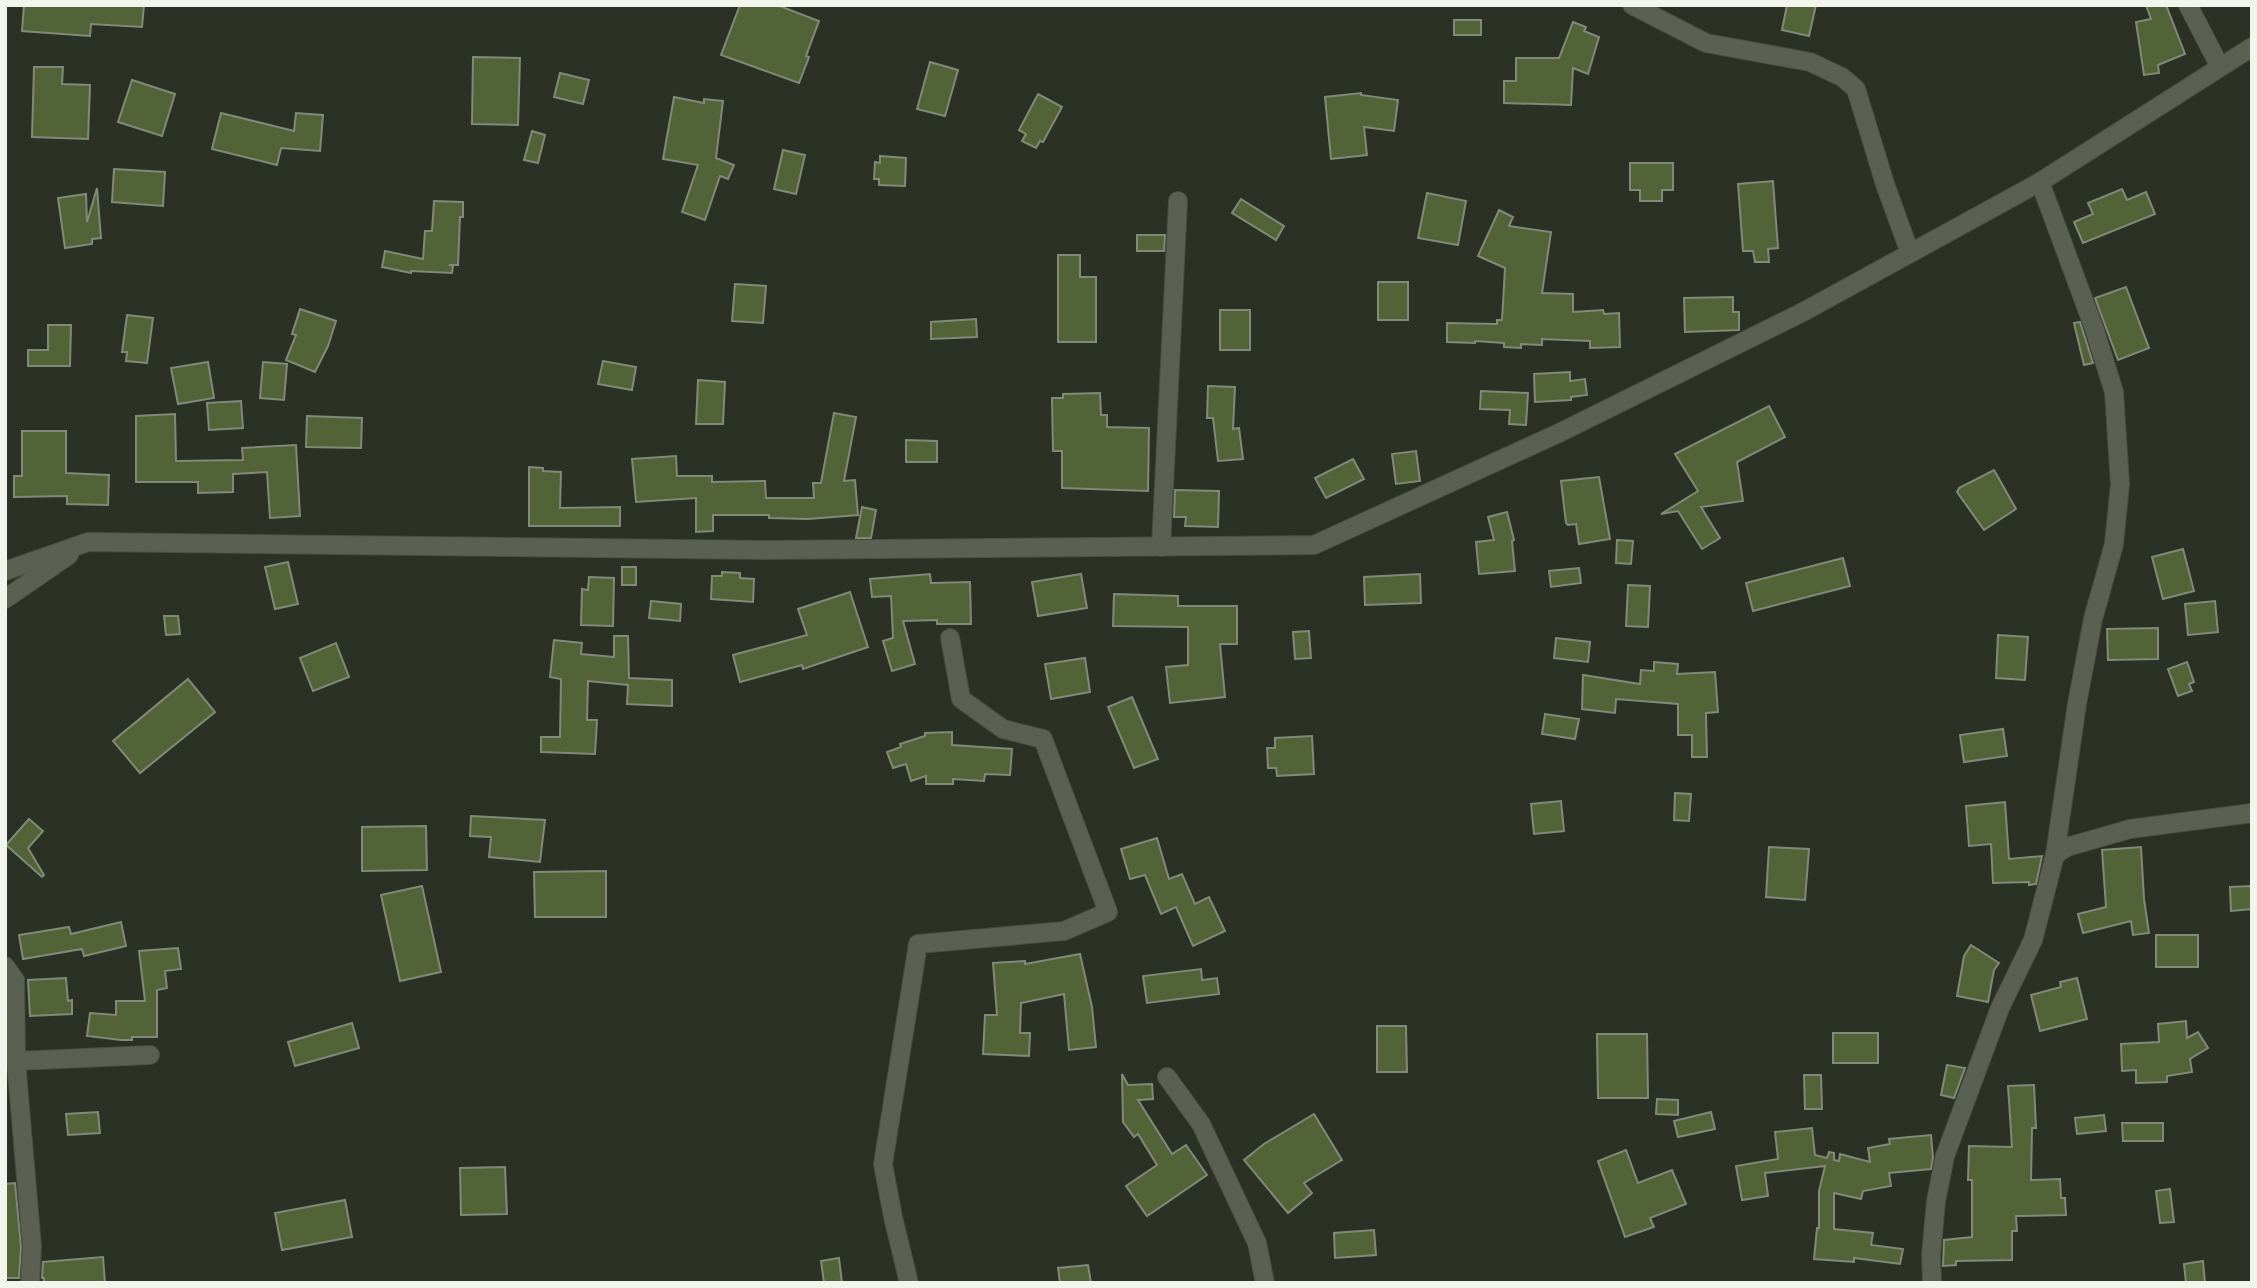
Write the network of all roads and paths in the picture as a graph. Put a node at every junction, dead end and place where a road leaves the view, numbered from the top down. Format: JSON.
{"nodes":[{"id":1,"x":1632,"y":5,"type":"edge"},
{"id":2,"x":2188,"y":5,"type":"edge"},
{"id":3,"x":2252,"y":47,"type":"edge"},
{"id":4,"x":2220,"y":67,"type":"junction"},
{"id":5,"x":2040,"y":181,"type":"junction"},
{"id":6,"x":1178,"y":201,"type":"dead end"},
{"id":7,"x":1910,"y":253,"type":"junction"},
{"id":8,"x":88,"y":542,"type":"junction"},
{"id":9,"x":1161,"y":547,"type":"junction"},
{"id":10,"x":5,"y":571,"type":"edge"},
{"id":11,"x":5,"y":599,"type":"edge"},
{"id":12,"x":950,"y":638,"type":"dead end"},
{"id":13,"x":2252,"y":813,"type":"edge"},
{"id":14,"x":2055,"y":855,"type":"junction"},
{"id":15,"x":5,"y":966,"type":"edge"},
{"id":16,"x":150,"y":1055,"type":"dead end"},
{"id":17,"x":16,"y":1061,"type":"junction"},
{"id":18,"x":1167,"y":1077,"type":"dead end"},
{"id":19,"x":30,"y":1283,"type":"edge"},
{"id":20,"x":909,"y":1283,"type":"edge"},
{"id":21,"x":1265,"y":1283,"type":"edge"},
{"id":22,"x":1932,"y":1283,"type":"edge"}],
"edges":[{"from":1,"to":7,"type":"street"},
{"from":2,"to":4,"type":"street"},
{"from":3,"to":4,"type":"street"},
{"from":4,"to":5,"type":"street"},
{"from":5,"to":7,"type":"street"},
{"from":5,"to":14,"type":"street"},
{"from":6,"to":9,"type":"street"},
{"from":7,"to":9,"type":"street"},
{"from":8,"to":9,"type":"street"},
{"from":8,"to":10,"type":"street"},
{"from":8,"to":11,"type":"street"},
{"from":12,"to":20,"type":"street"},
{"from":13,"to":14,"type":"street"},
{"from":14,"to":22,"type":"street"},
{"from":15,"to":17,"type":"street"},
{"from":16,"to":17,"type":"street"},
{"from":17,"to":19,"type":"street"},
{"from":18,"to":21,"type":"street"}]}
